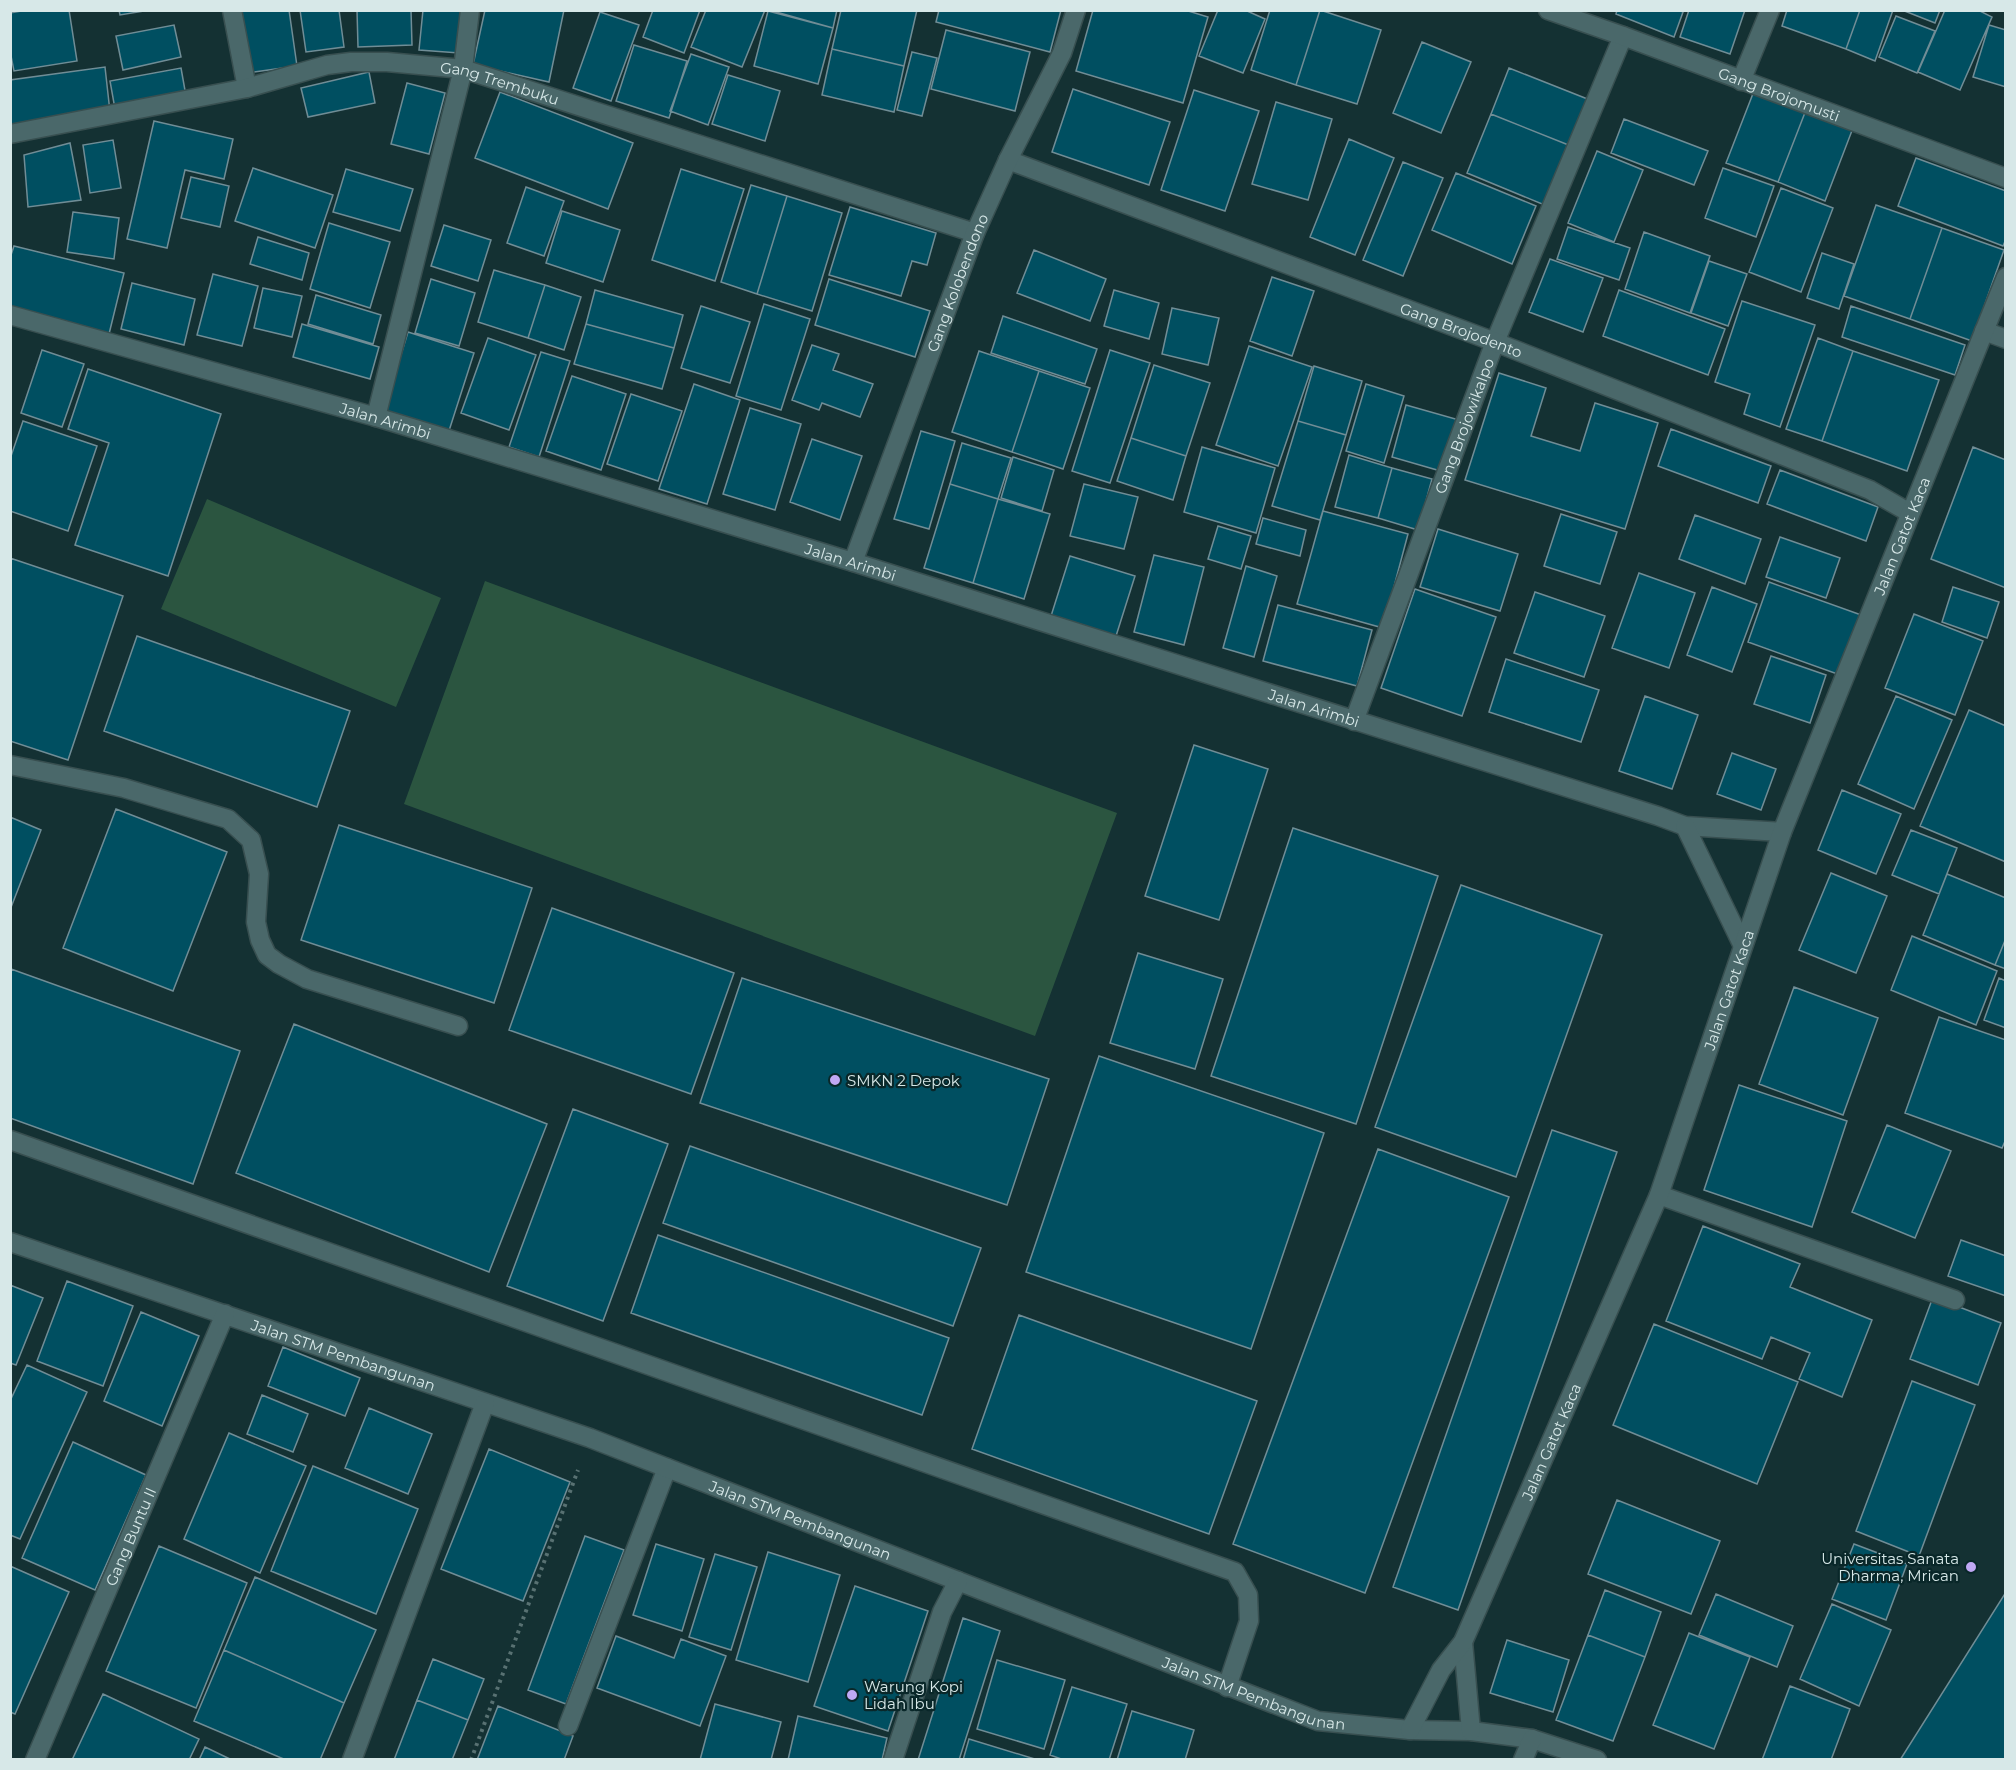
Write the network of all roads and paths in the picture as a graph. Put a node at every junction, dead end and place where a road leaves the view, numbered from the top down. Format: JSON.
{"nodes":[{"id":1,"x":232,"y":10,"type":"edge"},
{"id":2,"x":470,"y":10,"type":"edge"},
{"id":3,"x":1076,"y":10,"type":"edge"},
{"id":4,"x":1770,"y":10,"type":"edge"},
{"id":5,"x":1550,"y":11,"type":"edge"},
{"id":6,"x":1623,"y":36,"type":"junction"},
{"id":7,"x":463,"y":69,"type":"junction"},
{"id":8,"x":1742,"y":81,"type":"junction"},
{"id":9,"x":247,"y":88,"type":"junction"},
{"id":10,"x":10,"y":134,"type":"edge"},
{"id":11,"x":1008,"y":160,"type":"junction"},
{"id":12,"x":2006,"y":178,"type":"edge"},
{"id":13,"x":975,"y":233,"type":"junction"},
{"id":14,"x":2006,"y":277,"type":"edge"},
{"id":15,"x":10,"y":315,"type":"edge"},
{"id":16,"x":1984,"y":331,"type":"junction"},
{"id":17,"x":2006,"y":339,"type":"edge"},
{"id":18,"x":1495,"y":342,"type":"junction"},
{"id":19,"x":376,"y":417,"type":"junction"},
{"id":20,"x":1910,"y":513,"type":"junction"},
{"id":21,"x":854,"y":562,"type":"junction"},
{"id":22,"x":1354,"y":720,"type":"junction"},
{"id":23,"x":10,"y":765,"type":"edge"},
{"id":24,"x":1685,"y":826,"type":"junction"},
{"id":25,"x":1782,"y":832,"type":"junction"},
{"id":26,"x":1743,"y":946,"type":"junction"},
{"id":27,"x":458,"y":1026,"type":"dead end"},
{"id":28,"x":10,"y":1140,"type":"edge"},
{"id":29,"x":1659,"y":1195,"type":"junction"},
{"id":30,"x":10,"y":1242,"type":"edge"},
{"id":31,"x":1955,"y":1300,"type":"dead end"},
{"id":32,"x":225,"y":1314,"type":"junction"},
{"id":33,"x":484,"y":1403,"type":"junction"},
{"id":34,"x":590,"y":1438,"type":"junction"},
{"id":35,"x":667,"y":1468,"type":"junction"},
{"id":36,"x":958,"y":1581,"type":"junction"},
{"id":37,"x":1463,"y":1642,"type":"junction"},
{"id":38,"x":1227,"y":1687,"type":"junction"},
{"id":39,"x":568,"y":1726,"type":"dead end"},
{"id":40,"x":1410,"y":1730,"type":"junction"},
{"id":41,"x":1471,"y":1731,"type":"junction"},
{"id":42,"x":1532,"y":1739,"type":"junction"},
{"id":43,"x":35,"y":1760,"type":"edge"},
{"id":44,"x":352,"y":1760,"type":"edge"},
{"id":45,"x":471,"y":1760,"type":"edge"},
{"id":46,"x":893,"y":1760,"type":"edge"},
{"id":47,"x":1523,"y":1760,"type":"edge"},
{"id":48,"x":1597,"y":1760,"type":"edge"}],
"edges":[{"from":1,"to":9,"type":"street"},
{"from":2,"to":7,"type":"street"},
{"from":3,"to":11,"type":"street","name":"Gang Kolobendono"},
{"from":4,"to":8,"type":"street"},
{"from":5,"to":6,"type":"street","name":"Gang Brojomusti"},
{"from":6,"to":8,"type":"street","name":"Gang Brojomusti"},
{"from":6,"to":18,"type":"street","name":"Gang Brojowikalpo"},
{"from":7,"to":9,"type":"street","name":"Gang Trembuku"},
{"from":7,"to":13,"type":"street","name":"Gang Trembuku"},
{"from":7,"to":19,"type":"street"},
{"from":8,"to":12,"type":"street","name":"Gang Brojomusti"},
{"from":9,"to":10,"type":"street","name":"Gang Trembuku"},
{"from":11,"to":13,"type":"street","name":"Gang Kolobendono"},
{"from":11,"to":18,"type":"street","name":"Gang Brojodento"},
{"from":13,"to":21,"type":"street","name":"Gang Kolobendono"},
{"from":14,"to":16,"type":"street","name":"Jalan Gatot Kaca"},
{"from":15,"to":19,"type":"street","name":"Jalan Arimbi"},
{"from":16,"to":17,"type":"street"},
{"from":16,"to":20,"type":"street","name":"Jalan Gatot Kaca"},
{"from":18,"to":20,"type":"street","name":"Gang Brojodento"},
{"from":18,"to":22,"type":"street","name":"Gang Brojowikalpo"},
{"from":19,"to":21,"type":"street","name":"Jalan Arimbi"},
{"from":20,"to":25,"type":"street","name":"Jalan Gatot Kaca"},
{"from":21,"to":22,"type":"street","name":"Jalan Arimbi"},
{"from":22,"to":24,"type":"street","name":"Jalan Arimbi"},
{"from":23,"to":27,"type":"street"},
{"from":24,"to":25,"type":"street","name":"Jalan Arimbi"},
{"from":24,"to":26,"type":"street"},
{"from":25,"to":26,"type":"street","name":"Jalan Gatot Kaca"},
{"from":26,"to":29,"type":"street","name":"Jalan Gatot Kaca"},
{"from":28,"to":38,"type":"street"},
{"from":29,"to":31,"type":"street"},
{"from":29,"to":37,"type":"street","name":"Jalan Gatot Kaca"},
{"from":30,"to":32,"type":"street","name":"Jalan STM Pembangunan"},
{"from":32,"to":33,"type":"street","name":"Jalan STM Pembangunan"},
{"from":32,"to":43,"type":"street","name":"Gang Buntu II"},
{"from":33,"to":34,"type":"street","name":"Jalan STM Pembangunan"},
{"from":33,"to":44,"type":"street"},
{"from":34,"to":35,"type":"street","name":"Jalan STM Pembangunan"},
{"from":34,"to":45,"type":"path"},
{"from":35,"to":36,"type":"street","name":"Jalan STM Pembangunan"},
{"from":35,"to":39,"type":"street"},
{"from":36,"to":38,"type":"street","name":"Jalan STM Pembangunan"},
{"from":36,"to":46,"type":"street"},
{"from":37,"to":40,"type":"street","name":"Jalan Gatot Kaca"},
{"from":37,"to":41,"type":"street","name":"Jalan Gatot Kaca"},
{"from":38,"to":40,"type":"street","name":"Jalan STM Pembangunan"},
{"from":40,"to":41,"type":"street","name":"Jalan STM Pembangunan"},
{"from":41,"to":42,"type":"street","name":"Jalan STM Pembangunan"},
{"from":42,"to":47,"type":"street"},
{"from":42,"to":48,"type":"street","name":"Jalan STM Pembangunan"}]}
